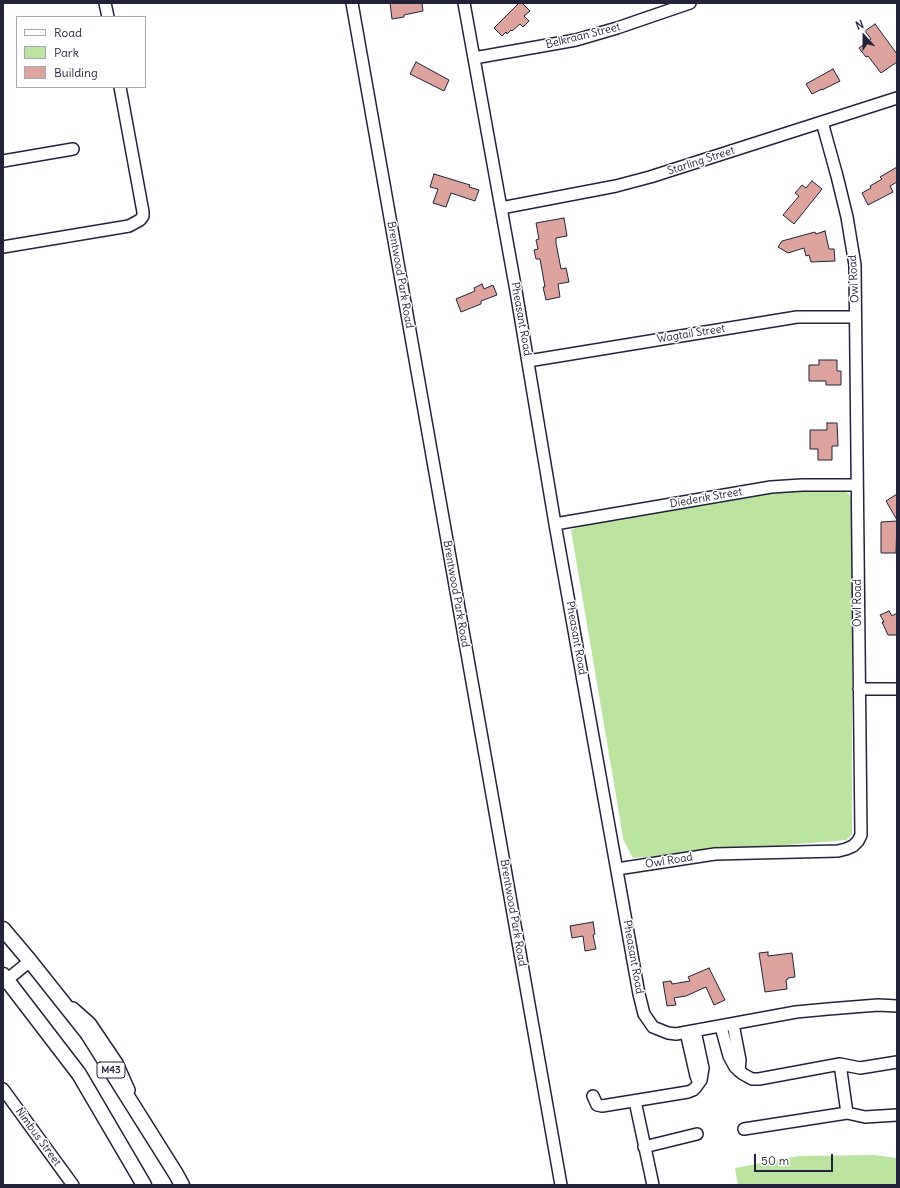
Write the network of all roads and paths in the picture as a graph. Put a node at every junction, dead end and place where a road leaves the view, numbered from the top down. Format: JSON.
{"nodes":[{"id":1,"x":105,"y":3,"type":"edge"},
{"id":2,"x":352,"y":3,"type":"edge"},
{"id":3,"x":464,"y":3,"type":"edge"},
{"id":4,"x":690,"y":3,"type":"edge"},
{"id":5,"x":108,"y":16,"type":"edge"},
{"id":6,"x":474,"y":58,"type":"junction"},
{"id":7,"x":120,"y":88,"type":"edge"},
{"id":8,"x":897,"y":98,"type":"edge"},
{"id":9,"x":822,"y":122,"type":"junction"},
{"id":10,"x":73,"y":149,"type":"dead end"},
{"id":11,"x":3,"y":161,"type":"edge"},
{"id":12,"x":501,"y":208,"type":"junction"},
{"id":13,"x":3,"y":248,"type":"edge"},
{"id":14,"x":855,"y":317,"type":"junction"},
{"id":15,"x":528,"y":361,"type":"junction"},
{"id":16,"x":857,"y":485,"type":"junction"},
{"id":17,"x":556,"y":524,"type":"junction"},
{"id":18,"x":859,"y":689,"type":"junction"},
{"id":19,"x":897,"y":689,"type":"edge"},
{"id":20,"x":617,"y":869,"type":"junction"},
{"id":21,"x":3,"y":930,"type":"edge"},
{"id":22,"x":30,"y":961,"type":"junction"},
{"id":23,"x":4,"y":979,"type":"edge"},
{"id":24,"x":897,"y":1006,"type":"edge"},
{"id":25,"x":733,"y":1024,"type":"junction"},
{"id":26,"x":721,"y":1026,"type":"junction"},
{"id":27,"x":691,"y":1032,"type":"junction"},
{"id":28,"x":897,"y":1062,"type":"edge"},
{"id":29,"x":840,"y":1064,"type":"junction"},
{"id":30,"x":739,"y":1070,"type":"junction"},
{"id":31,"x":3,"y":1089,"type":"edge"},
{"id":32,"x":593,"y":1096,"type":"dead end"},
{"id":33,"x":635,"y":1101,"type":"junction"},
{"id":34,"x":847,"y":1113,"type":"junction"},
{"id":35,"x":897,"y":1115,"type":"edge"},
{"id":36,"x":744,"y":1129,"type":"dead end"},
{"id":37,"x":697,"y":1134,"type":"dead end"},
{"id":38,"x":644,"y":1147,"type":"junction"},
{"id":39,"x":73,"y":1185,"type":"edge"},
{"id":40,"x":144,"y":1185,"type":"edge"},
{"id":41,"x":182,"y":1185,"type":"edge"},
{"id":42,"x":561,"y":1185,"type":"edge"},
{"id":43,"x":653,"y":1185,"type":"edge"}],
"edges":[{"from":1,"to":5,"type":"street"},
{"from":2,"to":42,"type":"street","name":"Brentwood Park Road"},
{"from":3,"to":6,"type":"street","name":"Pheasant Road"},
{"from":4,"to":6,"type":"street","name":"Belkraan Street"},
{"from":6,"to":12,"type":"street","name":"Pheasant Road"},
{"from":7,"to":13,"type":"street"},
{"from":8,"to":9,"type":"street","name":"Starling Street"},
{"from":9,"to":12,"type":"street","name":"Starling Street"},
{"from":9,"to":14,"type":"street","name":"Owl Road"},
{"from":10,"to":11,"type":"street"},
{"from":12,"to":15,"type":"street","name":"Pheasant Road"},
{"from":14,"to":15,"type":"street","name":"Wagtail Street"},
{"from":14,"to":16,"type":"street","name":"Owl Road"},
{"from":15,"to":17,"type":"street","name":"Pheasant Road"},
{"from":16,"to":17,"type":"street","name":"Diederik Street"},
{"from":16,"to":18,"type":"street","name":"Owl Road"},
{"from":17,"to":20,"type":"street","name":"Pheasant Road"},
{"from":18,"to":19,"type":"street"},
{"from":18,"to":20,"type":"street","name":"Owl Road"},
{"from":20,"to":27,"type":"street","name":"Pheasant Road"},
{"from":21,"to":22,"type":"main road","number":"M43"},
{"from":22,"to":23,"type":"street"},
{"from":22,"to":41,"type":"main road","number":"M43"},
{"from":23,"to":40,"type":"main road","number":"M43"},
{"from":24,"to":25,"type":"street","name":"Pheasant Road"},
{"from":25,"to":26,"type":"street","name":"Pheasant Road"},
{"from":25,"to":30,"type":"street"},
{"from":26,"to":27,"type":"street","name":"Pheasant Road"},
{"from":26,"to":30,"type":"street"},
{"from":27,"to":33,"type":"street"},
{"from":28,"to":29,"type":"street"},
{"from":29,"to":30,"type":"street"},
{"from":29,"to":34,"type":"street"},
{"from":31,"to":39,"type":"street","name":"Nimbus Street"},
{"from":32,"to":33,"type":"street"},
{"from":33,"to":38,"type":"street"},
{"from":34,"to":35,"type":"street"},
{"from":34,"to":36,"type":"street"},
{"from":37,"to":38,"type":"street"},
{"from":38,"to":43,"type":"street"}]}
